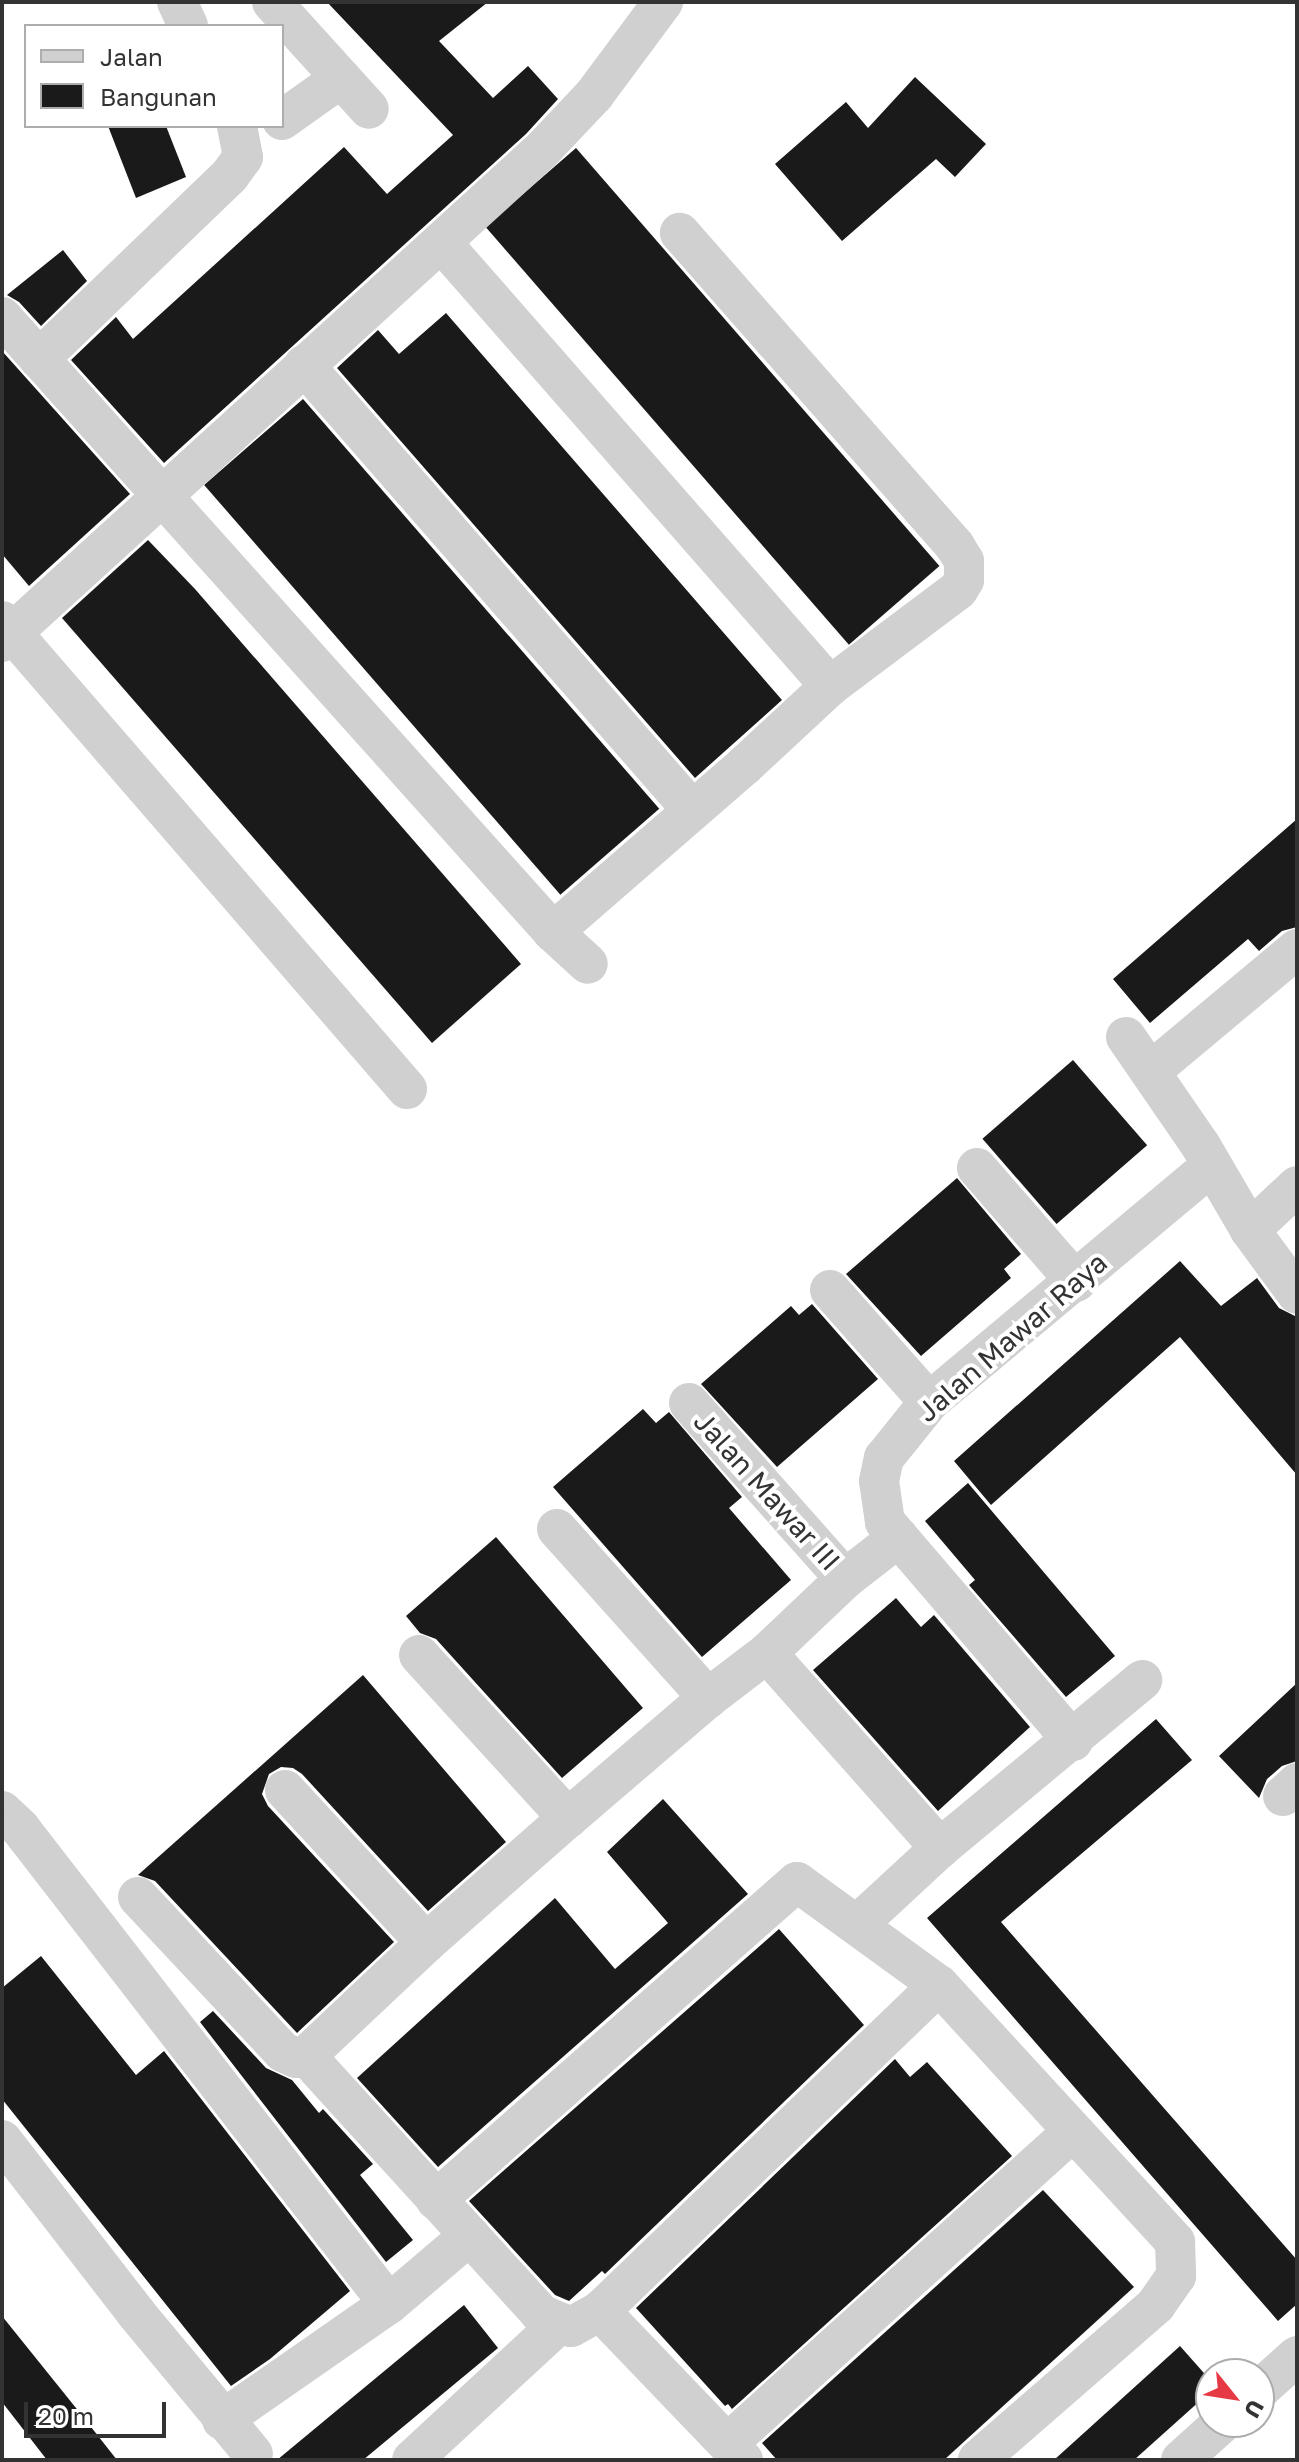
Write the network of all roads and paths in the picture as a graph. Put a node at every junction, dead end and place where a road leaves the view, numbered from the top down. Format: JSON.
{"nodes":[{"id":1,"x":177,"y":2,"type":"edge"},
{"id":2,"x":272,"y":2,"type":"edge"},
{"id":3,"x":663,"y":2,"type":"edge"},
{"id":4,"x":187,"y":24,"type":"edge"},
{"id":5,"x":341,"y":78,"type":"junction"},
{"id":6,"x":369,"y":109,"type":"dead end"},
{"id":7,"x":284,"y":119,"type":"edge"},
{"id":8,"x":268,"y":128,"type":"edge"},
{"id":9,"x":239,"y":137,"type":"edge"},
{"id":10,"x":680,"y":233,"type":"dead end"},
{"id":11,"x":442,"y":243,"type":"junction"},
{"id":12,"x":2,"y":317,"type":"edge"},
{"id":13,"x":39,"y":359,"type":"junction"},
{"id":14,"x":304,"y":365,"type":"junction"},
{"id":15,"x":162,"y":493,"type":"junction"},
{"id":16,"x":6,"y":632,"type":"edge"},
{"id":17,"x":830,"y":686,"type":"junction"},
{"id":18,"x":692,"y":810,"type":"junction"},
{"id":19,"x":553,"y":932,"type":"junction"},
{"id":20,"x":1297,"y":949,"type":"edge"},
{"id":21,"x":588,"y":964,"type":"dead end"},
{"id":22,"x":1126,"y":1037,"type":"dead end"},
{"id":23,"x":1151,"y":1071,"type":"junction"},
{"id":24,"x":407,"y":1089,"type":"dead end"},
{"id":25,"x":1211,"y":1166,"type":"junction"},
{"id":26,"x":977,"y":1168,"type":"dead end"},
{"id":27,"x":1297,"y":1186,"type":"edge"},
{"id":28,"x":1250,"y":1230,"type":"junction"},
{"id":29,"x":1076,"y":1282,"type":"junction"},
{"id":30,"x":830,"y":1290,"type":"dead end"},
{"id":31,"x":1297,"y":1294,"type":"edge"},
{"id":32,"x":929,"y":1402,"type":"junction"},
{"id":33,"x":689,"y":1403,"type":"dead end"},
{"id":34,"x":557,"y":1529,"type":"dead end"},
{"id":35,"x":899,"y":1537,"type":"junction"},
{"id":36,"x":845,"y":1579,"type":"junction"},
{"id":37,"x":767,"y":1653,"type":"junction"},
{"id":38,"x":419,"y":1655,"type":"dead end"},
{"id":39,"x":1142,"y":1680,"type":"dead end"},
{"id":40,"x":708,"y":1698,"type":"junction"},
{"id":41,"x":1073,"y":1741,"type":"junction"},
{"id":42,"x":285,"y":1790,"type":"dead end"},
{"id":43,"x":2,"y":1811,"type":"edge"},
{"id":44,"x":568,"y":1818,"type":"junction"},
{"id":45,"x":940,"y":1848,"type":"junction"},
{"id":46,"x":138,"y":1897,"type":"dead end"},
{"id":47,"x":858,"y":1924,"type":"junction"},
{"id":48,"x":426,"y":1943,"type":"junction"},
{"id":49,"x":939,"y":1985,"type":"junction"},
{"id":50,"x":306,"y":2056,"type":"junction"},
{"id":51,"x":1071,"y":2133,"type":"junction"},
{"id":52,"x":2,"y":2140,"type":"edge"},
{"id":53,"x":436,"y":2200,"type":"junction"},
{"id":54,"x":470,"y":2235,"type":"junction"},
{"id":55,"x":389,"y":2304,"type":"junction"},
{"id":56,"x":600,"y":2311,"type":"junction"},
{"id":57,"x":560,"y":2323,"type":"junction"},
{"id":58,"x":1297,"y":2356,"type":"edge"},
{"id":59,"x":1275,"y":2376,"type":"edge"},
{"id":60,"x":222,"y":2420,"type":"junction"},
{"id":61,"x":735,"y":2452,"type":"edge"},
{"id":62,"x":253,"y":2454,"type":"dead end"},
{"id":63,"x":421,"y":2457,"type":"edge"},
{"id":64,"x":978,"y":2460,"type":"edge"}],
"edges":[{"from":1,"to":4,"type":"street"},
{"from":2,"to":5,"type":"street"},
{"from":3,"to":11,"type":"street"},
{"from":5,"to":6,"type":"street"},
{"from":5,"to":7,"type":"street"},
{"from":8,"to":9,"type":"street"},
{"from":9,"to":13,"type":"street"},
{"from":10,"to":17,"type":"street"},
{"from":11,"to":14,"type":"street"},
{"from":11,"to":17,"type":"street"},
{"from":12,"to":13,"type":"street"},
{"from":13,"to":15,"type":"street"},
{"from":14,"to":15,"type":"street"},
{"from":14,"to":18,"type":"street"},
{"from":15,"to":16,"type":"street"},
{"from":15,"to":19,"type":"street"},
{"from":16,"to":24,"type":"street"},
{"from":17,"to":18,"type":"street"},
{"from":18,"to":19,"type":"street"},
{"from":19,"to":21,"type":"street"},
{"from":20,"to":23,"type":"street"},
{"from":22,"to":23,"type":"street"},
{"from":23,"to":25,"type":"street"},
{"from":25,"to":28,"type":"street"},
{"from":25,"to":29,"type":"street","name":"Jalan Mawar Raya"},
{"from":26,"to":29,"type":"street"},
{"from":27,"to":28,"type":"street"},
{"from":28,"to":31,"type":"street"},
{"from":29,"to":32,"type":"street","name":"Jalan Mawar Raya"},
{"from":30,"to":32,"type":"street"},
{"from":32,"to":35,"type":"street","name":"Jalan Mawar Raya"},
{"from":33,"to":36,"type":"street","name":"Jalan Mawar III"},
{"from":34,"to":40,"type":"street"},
{"from":35,"to":36,"type":"street"},
{"from":35,"to":41,"type":"street","name":"Jalan Mawar Raya"},
{"from":36,"to":37,"type":"street"},
{"from":37,"to":40,"type":"street"},
{"from":37,"to":45,"type":"street"},
{"from":38,"to":44,"type":"street"},
{"from":39,"to":41,"type":"street"},
{"from":40,"to":44,"type":"street"},
{"from":41,"to":45,"type":"street"},
{"from":42,"to":48,"type":"street"},
{"from":43,"to":55,"type":"street"},
{"from":44,"to":48,"type":"street"},
{"from":45,"to":47,"type":"street"},
{"from":46,"to":50,"type":"street"},
{"from":47,"to":49,"type":"street"},
{"from":47,"to":53,"type":"street"},
{"from":48,"to":50,"type":"street"},
{"from":49,"to":51,"type":"street"},
{"from":49,"to":56,"type":"street"},
{"from":50,"to":53,"type":"street"},
{"from":51,"to":61,"type":"street"},
{"from":51,"to":64,"type":"street"},
{"from":52,"to":60,"type":"street"},
{"from":53,"to":54,"type":"street"},
{"from":54,"to":55,"type":"street"},
{"from":54,"to":57,"type":"street"},
{"from":55,"to":60,"type":"street"},
{"from":56,"to":57,"type":"street"},
{"from":56,"to":61,"type":"street"},
{"from":57,"to":63,"type":"street"},
{"from":58,"to":59,"type":"street"},
{"from":60,"to":62,"type":"street"}]}
